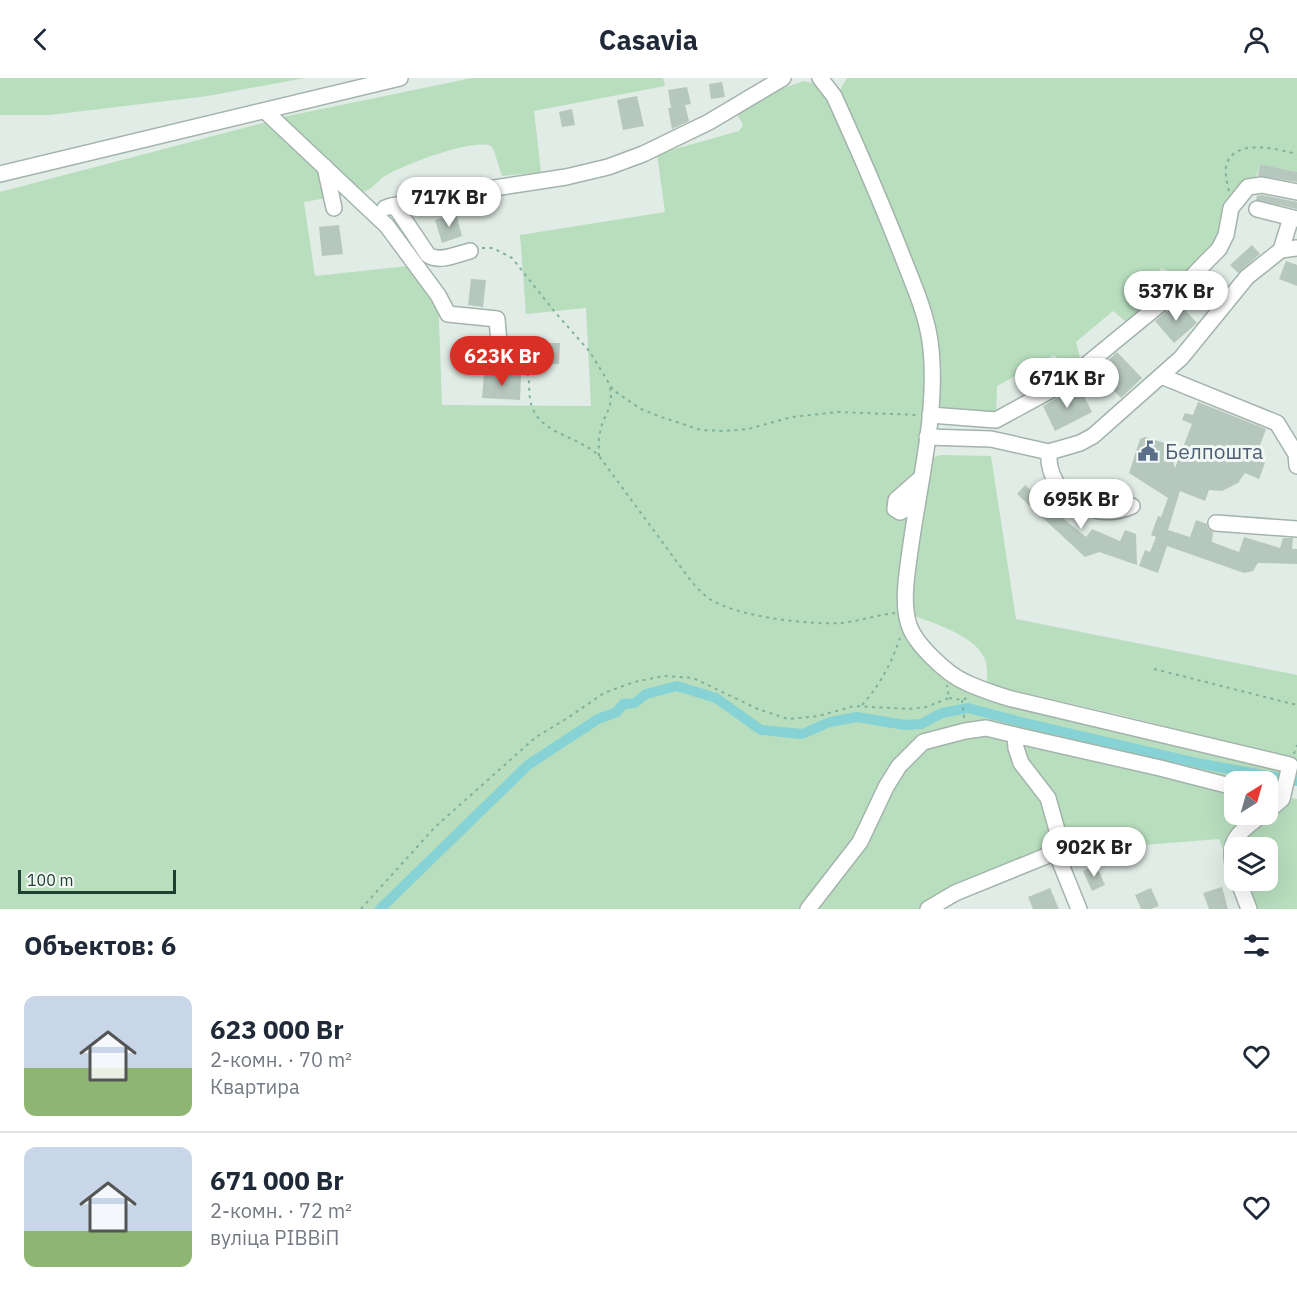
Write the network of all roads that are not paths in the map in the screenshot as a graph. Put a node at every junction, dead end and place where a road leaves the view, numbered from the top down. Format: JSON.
{"nodes":[{"id":1,"x":400,"y":78,"type":"edge"},
{"id":2,"x":783,"y":78,"type":"edge"},
{"id":3,"x":820,"y":78,"type":"edge"},
{"id":4,"x":265,"y":111,"type":"junction"},
{"id":5,"x":325,"y":167,"type":"junction"},
{"id":6,"x":0,"y":174,"type":"edge"},
{"id":7,"x":1297,"y":192,"type":"edge"},
{"id":8,"x":391,"y":206,"type":"junction"},
{"id":9,"x":334,"y":208,"type":"dead end"},
{"id":10,"x":1257,"y":209,"type":"dead end"},
{"id":11,"x":376,"y":215,"type":"junction"},
{"id":12,"x":1294,"y":219,"type":"edge"},
{"id":13,"x":1297,"y":248,"type":"edge"},
{"id":14,"x":470,"y":250,"type":"road end"},
{"id":15,"x":1281,"y":250,"type":"junction"},
{"id":16,"x":501,"y":368,"type":"road end"},
{"id":17,"x":1161,"y":376,"type":"junction"},
{"id":18,"x":930,"y":415,"type":"junction"},
{"id":19,"x":927,"y":437,"type":"junction"},
{"id":20,"x":1049,"y":452,"type":"junction"},
{"id":21,"x":1297,"y":466,"type":"edge"},
{"id":22,"x":1132,"y":506,"type":"dead end"},
{"id":23,"x":1216,"y":523,"type":"dead end"},
{"id":24,"x":1297,"y":530,"type":"edge"},
{"id":25,"x":1015,"y":735,"type":"junction"},
{"id":26,"x":1224,"y":784,"type":"edge"},
{"id":27,"x":1278,"y":791,"type":"edge"},
{"id":28,"x":1250,"y":825,"type":"edge"},
{"id":29,"x":1236,"y":837,"type":"edge"},
{"id":30,"x":1056,"y":852,"type":"junction"},
{"id":31,"x":1242,"y":891,"type":"edge"},
{"id":32,"x":808,"y":909,"type":"edge"},
{"id":33,"x":928,"y":909,"type":"edge"},
{"id":34,"x":1079,"y":909,"type":"edge"},
{"id":35,"x":1249,"y":909,"type":"edge"}],
"edges":[{"from":1,"to":4,"type":"street"},
{"from":2,"to":8,"type":"street"},
{"from":3,"to":18,"type":"street"},
{"from":4,"to":5,"type":"street"},
{"from":4,"to":6,"type":"street"},
{"from":5,"to":9,"type":"street"},
{"from":5,"to":11,"type":"street"},
{"from":7,"to":18,"type":"street"},
{"from":8,"to":11,"type":"street"},
{"from":8,"to":14,"type":"street"},
{"from":10,"to":12,"type":"street"},
{"from":11,"to":16,"type":"street"},
{"from":12,"to":15,"type":"street"},
{"from":13,"to":15,"type":"street"},
{"from":15,"to":17,"type":"street"},
{"from":17,"to":20,"type":"street"},
{"from":17,"to":21,"type":"street"},
{"from":18,"to":19,"type":"street"},
{"from":19,"to":20,"type":"street"},
{"from":19,"to":27,"type":"street"},
{"from":20,"to":22,"type":"street"},
{"from":23,"to":24,"type":"street"},
{"from":25,"to":26,"type":"street"},
{"from":25,"to":30,"type":"street"},
{"from":25,"to":32,"type":"street"},
{"from":28,"to":29,"type":"street"},
{"from":30,"to":33,"type":"street"},
{"from":30,"to":34,"type":"street"},
{"from":31,"to":35,"type":"street"}]}
